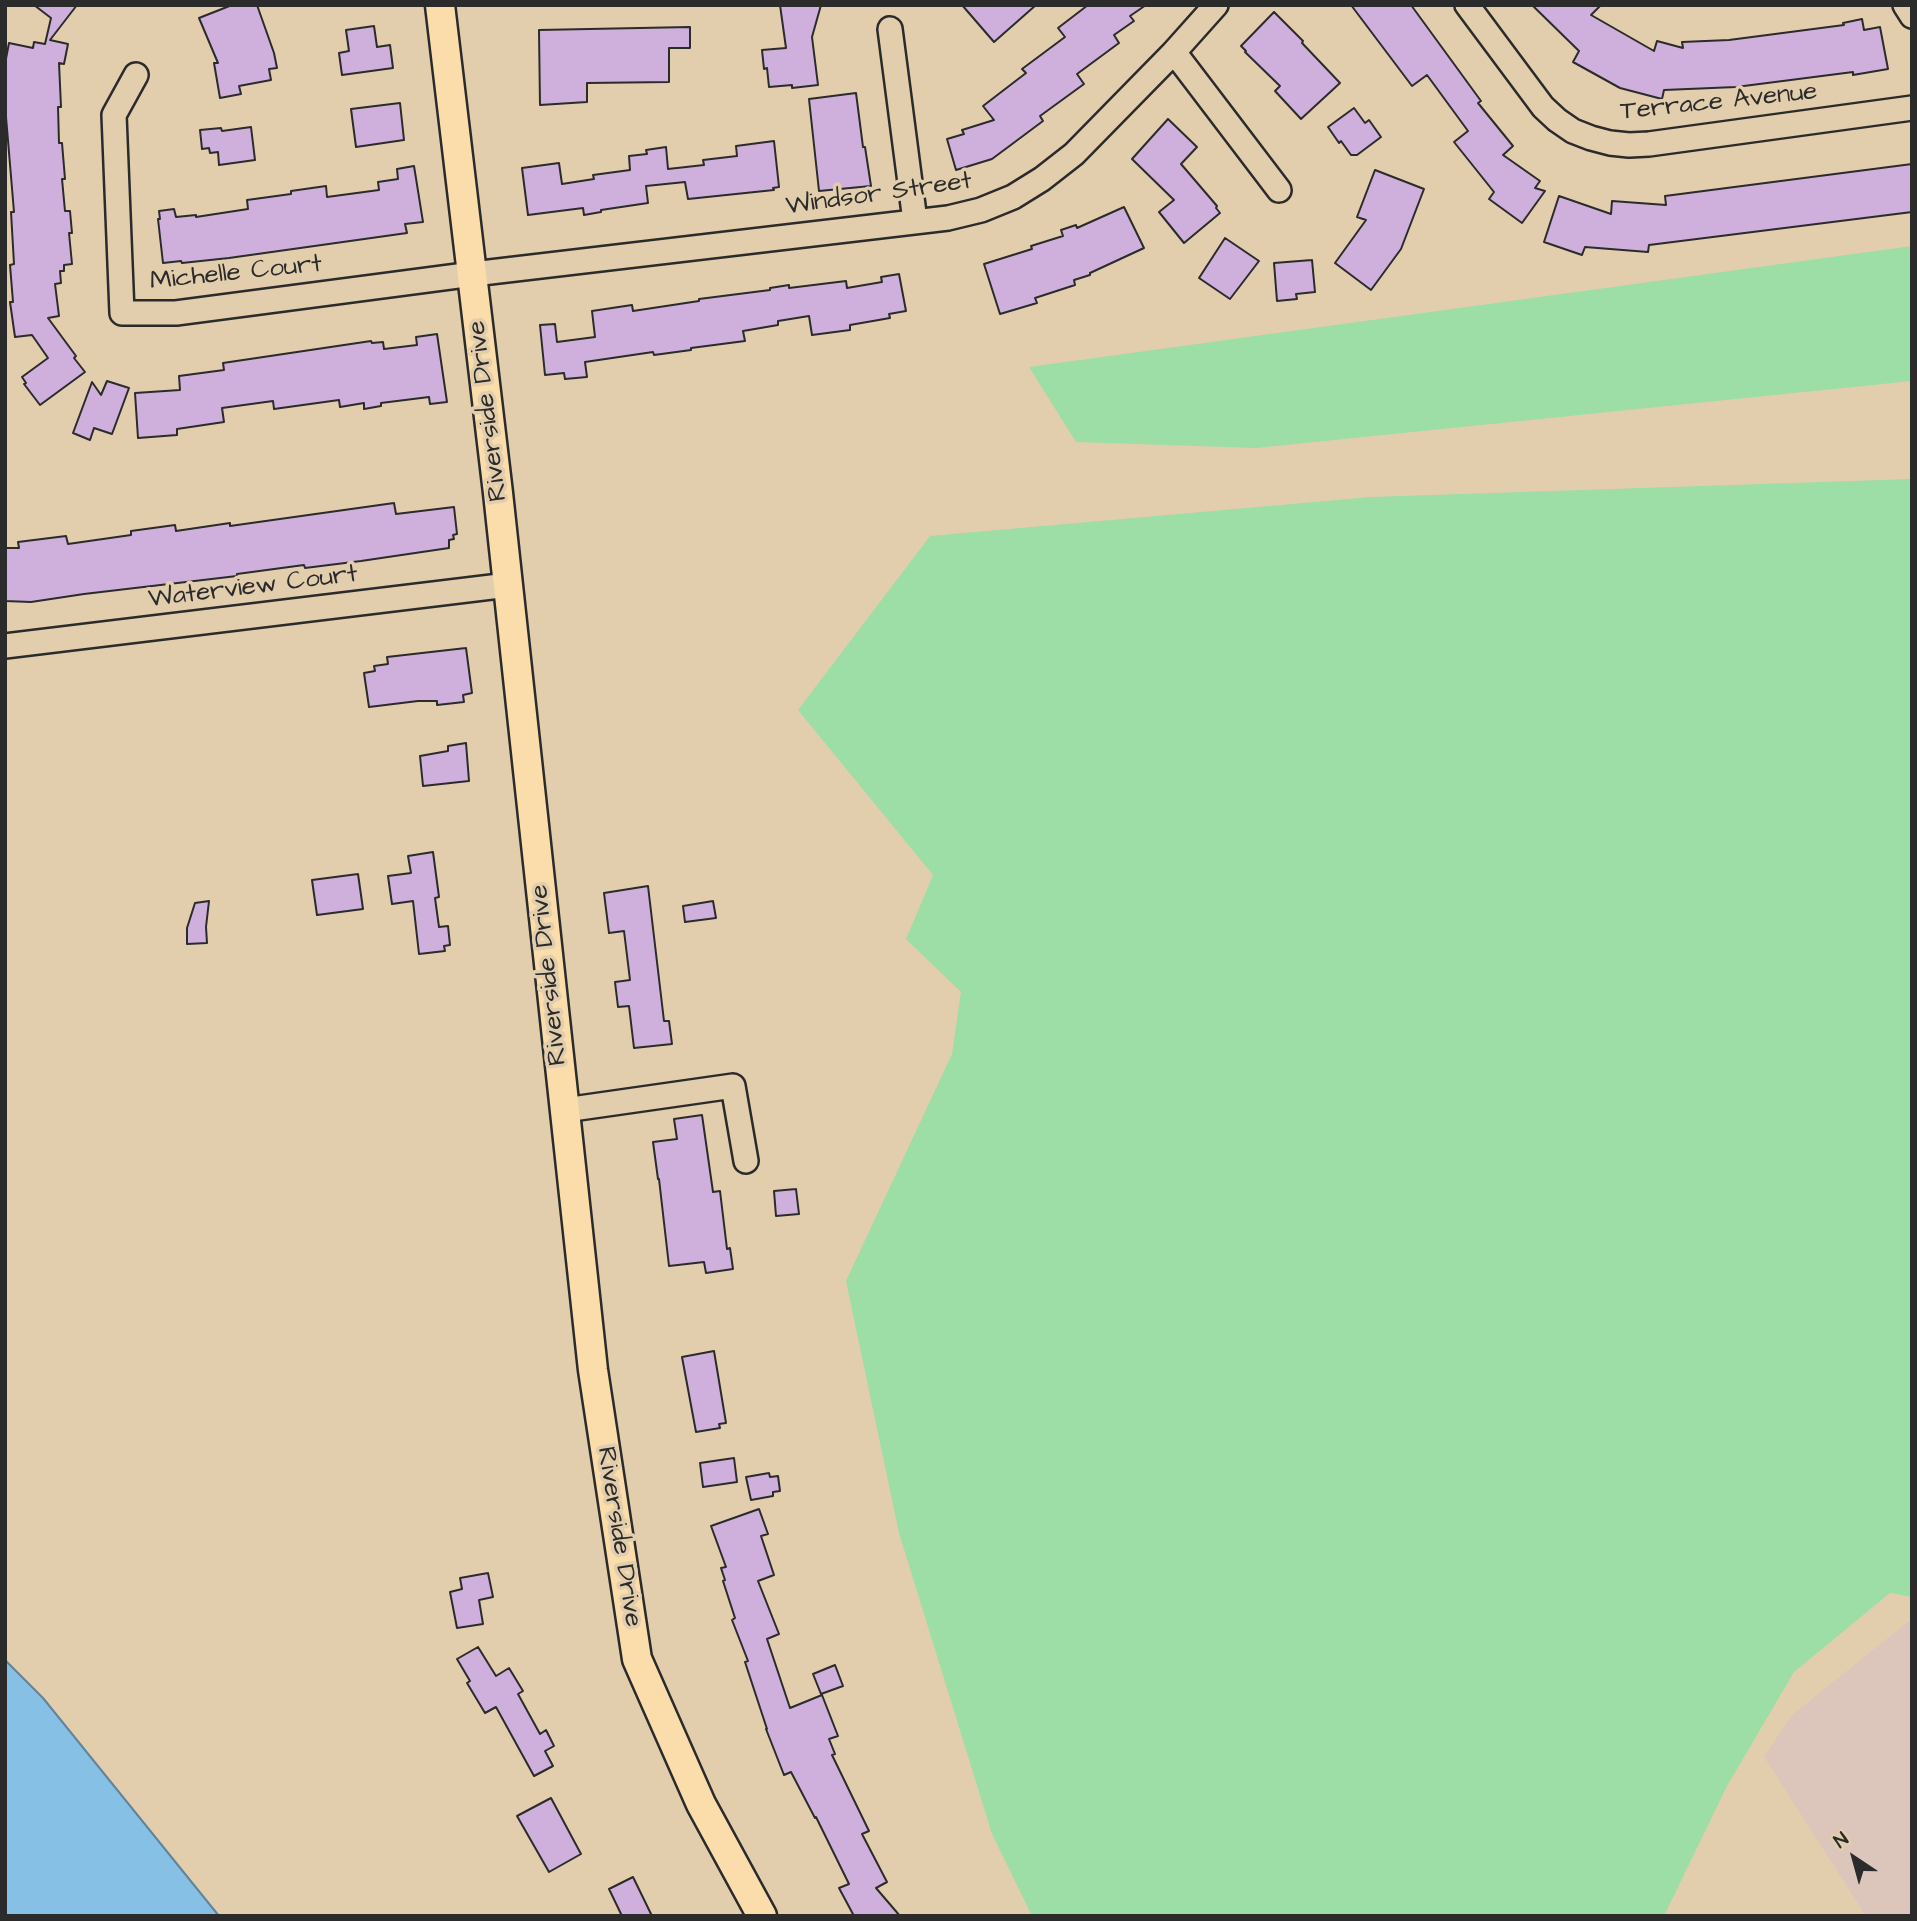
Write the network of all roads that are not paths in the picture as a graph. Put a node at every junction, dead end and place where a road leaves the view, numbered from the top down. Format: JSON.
{"nodes":[{"id":1,"x":440,"y":5,"type":"edge"},
{"id":2,"x":1216,"y":5,"type":"edge"},
{"id":3,"x":1467,"y":5,"type":"edge"},
{"id":4,"x":1905,"y":5,"type":"edge"},
{"id":5,"x":1912,"y":16,"type":"edge"},
{"id":6,"x":890,"y":29,"type":"dead end"},
{"id":7,"x":1174,"y":51,"type":"junction"},
{"id":8,"x":136,"y":75,"type":"dead end"},
{"id":9,"x":1912,"y":108,"type":"edge"},
{"id":10,"x":1279,"y":190,"type":"dead end"},
{"id":11,"x":915,"y":222,"type":"junction"},
{"id":12,"x":473,"y":274,"type":"junction"},
{"id":13,"x":508,"y":585,"type":"junction"},
{"id":14,"x":5,"y":646,"type":"edge"},
{"id":15,"x":565,"y":1110,"type":"junction"},
{"id":16,"x":746,"y":1161,"type":"dead end"},
{"id":17,"x":761,"y":1916,"type":"edge"}],
"edges":[{"from":1,"to":12,"type":"main road","name":"Riverside Drive"},
{"from":2,"to":7,"type":"street","name":"Windsor Street"},
{"from":3,"to":9,"type":"street","name":"Terrace Avenue"},
{"from":4,"to":5,"type":"street"},
{"from":6,"to":11,"type":"street"},
{"from":7,"to":10,"type":"street"},
{"from":7,"to":11,"type":"street","name":"Windsor Street"},
{"from":8,"to":12,"type":"street","name":"Michelle Court"},
{"from":11,"to":12,"type":"street","name":"Windsor Street"},
{"from":12,"to":13,"type":"main road","name":"Riverside Drive"},
{"from":13,"to":14,"type":"street","name":"Waterview Court"},
{"from":13,"to":15,"type":"main road","name":"Riverside Drive"},
{"from":15,"to":16,"type":"street"},
{"from":15,"to":17,"type":"main road","name":"Riverside Drive"}]}
